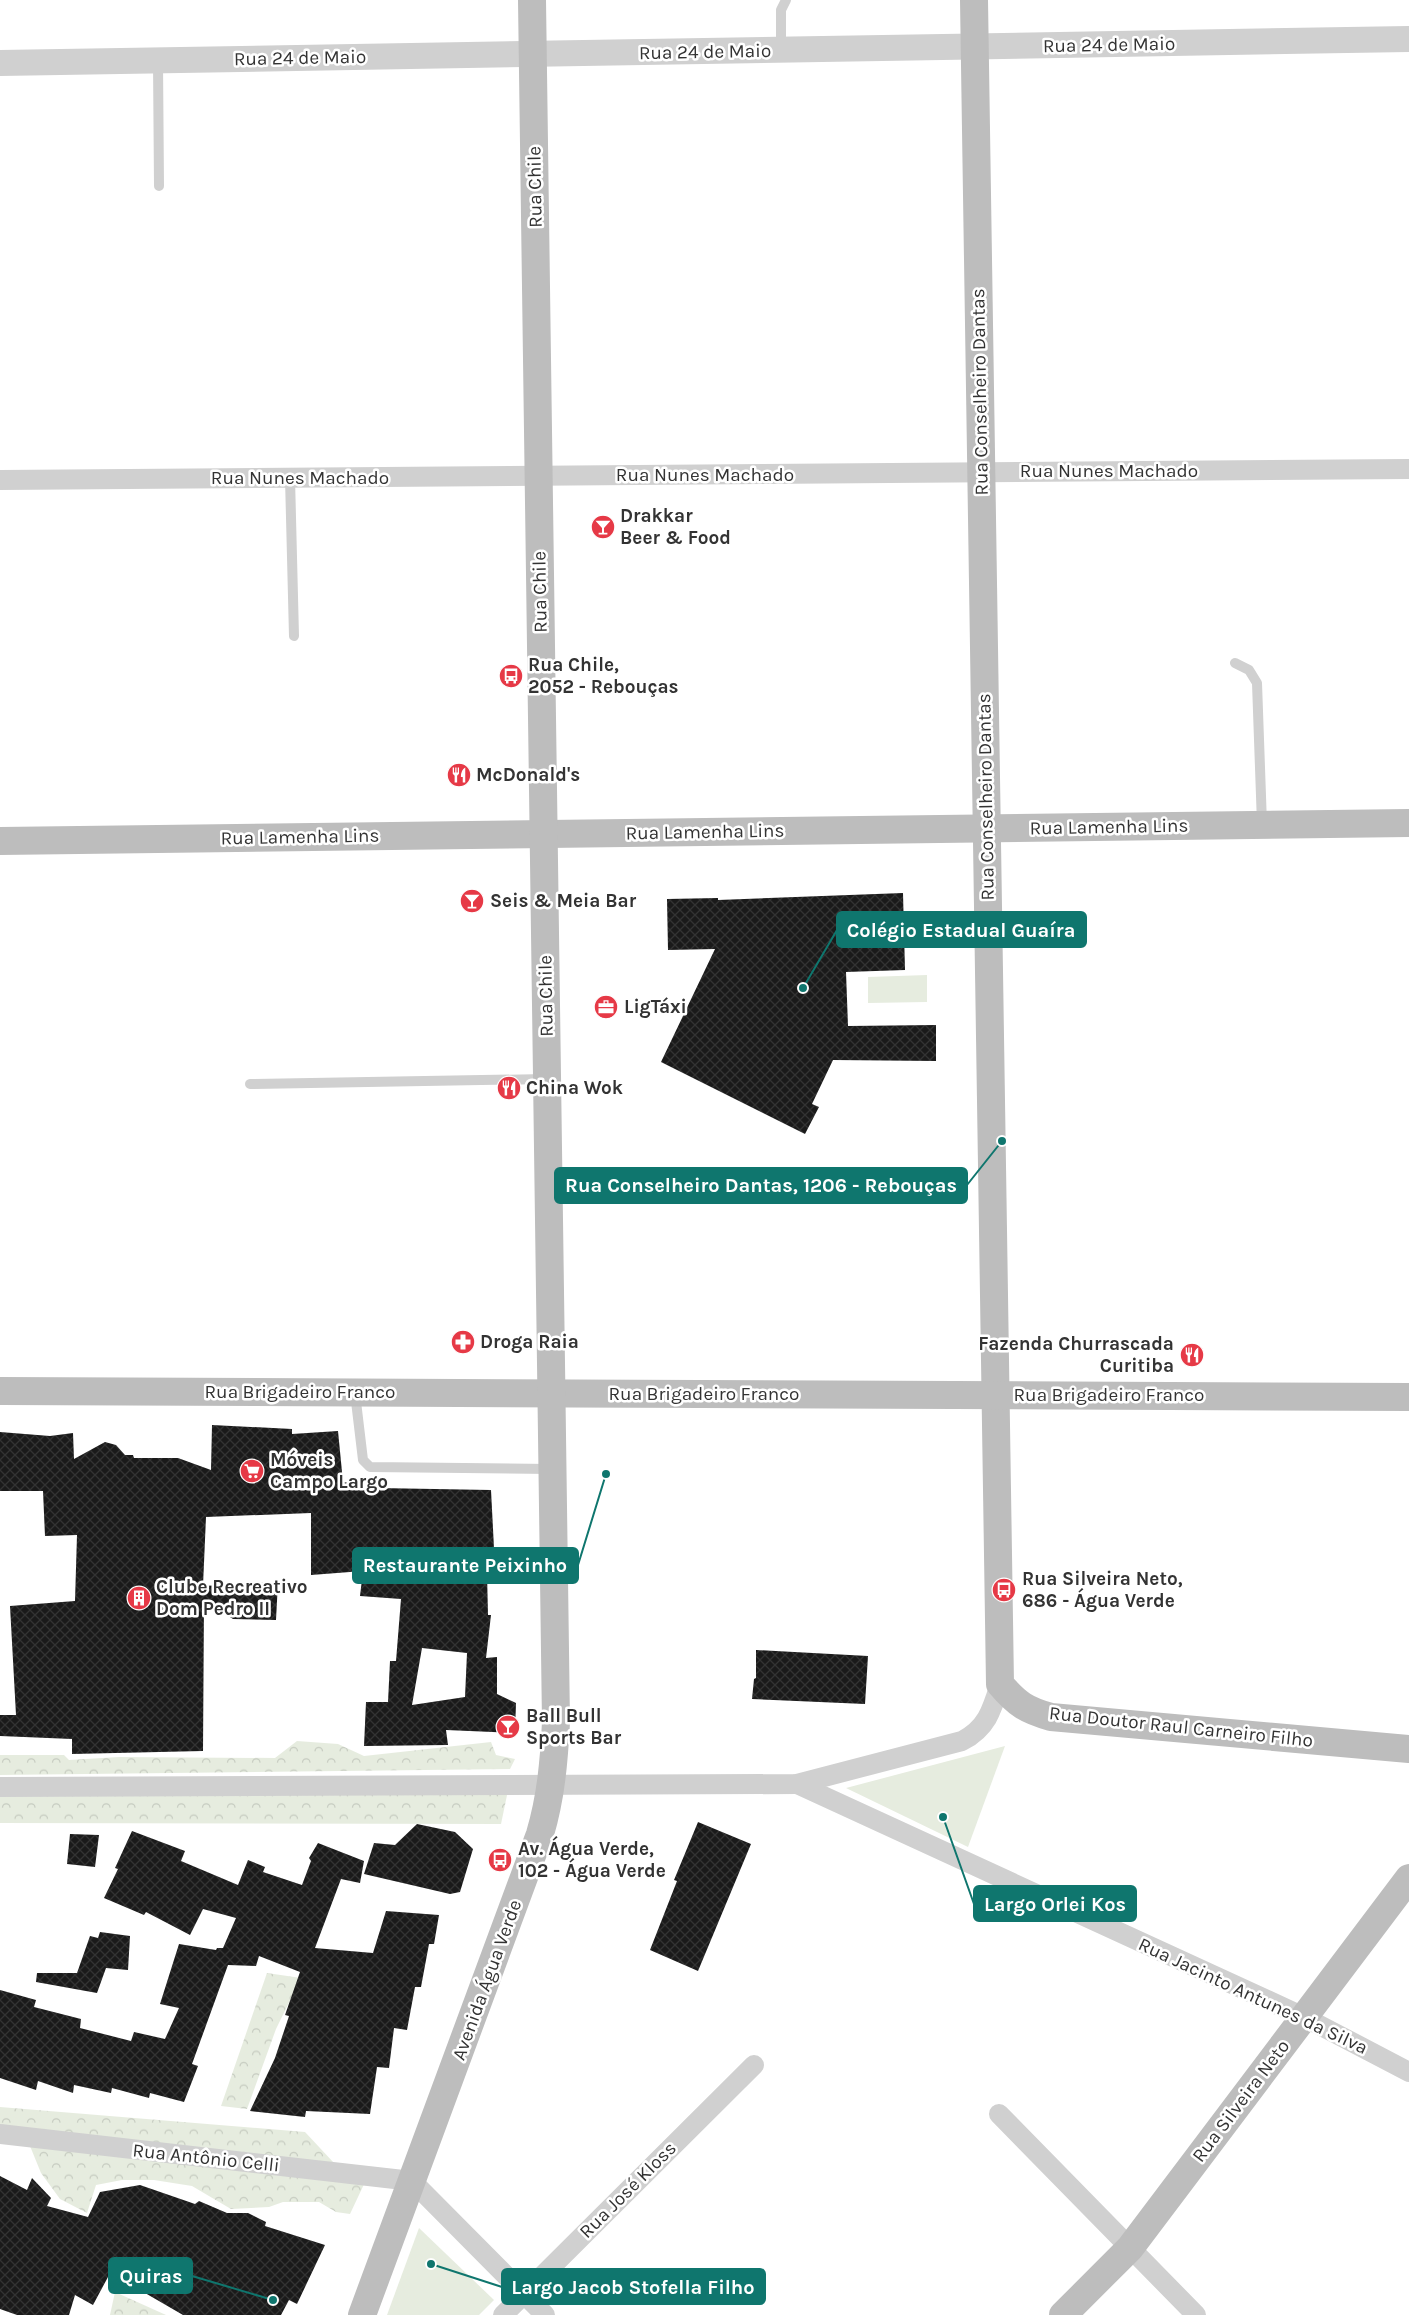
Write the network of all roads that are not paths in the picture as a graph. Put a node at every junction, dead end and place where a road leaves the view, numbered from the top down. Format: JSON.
{"nodes":[{"id":1,"x":532,"y":0,"type":"edge"},
{"id":2,"x":786,"y":0,"type":"edge"},
{"id":3,"x":974,"y":0,"type":"edge"},
{"id":4,"x":1409,"y":39,"type":"edge"},
{"id":5,"x":974,"y":47,"type":"junction"},
{"id":6,"x":781,"y":50,"type":"junction"},
{"id":7,"x":533,"y":54,"type":"junction"},
{"id":8,"x":158,"y":61,"type":"junction"},
{"id":9,"x":0,"y":63,"type":"edge"},
{"id":10,"x":159,"y":186,"type":"dead end"},
{"id":11,"x":1409,"y":469,"type":"edge"},
{"id":12,"x":981,"y":472,"type":"junction"},
{"id":13,"x":539,"y":476,"type":"junction"},
{"id":14,"x":290,"y":478,"type":"junction"},
{"id":15,"x":0,"y":480,"type":"edge"},
{"id":16,"x":294,"y":636,"type":"dead end"},
{"id":17,"x":1234,"y":662,"type":"dead end"},
{"id":18,"x":1409,"y":823,"type":"edge"},
{"id":19,"x":1262,"y":825,"type":"junction"},
{"id":20,"x":987,"y":828,"type":"junction"},
{"id":21,"x":544,"y":834,"type":"junction"},
{"id":22,"x":0,"y":841,"type":"edge"},
{"id":23,"x":547,"y":1079,"type":"junction"},
{"id":24,"x":250,"y":1084,"type":"dead end"},
{"id":25,"x":0,"y":1391,"type":"edge"},
{"id":26,"x":355,"y":1392,"type":"junction"},
{"id":27,"x":551,"y":1393,"type":"junction"},
{"id":28,"x":996,"y":1395,"type":"junction"},
{"id":29,"x":1409,"y":1397,"type":"edge"},
{"id":30,"x":552,"y":1469,"type":"junction"},
{"id":31,"x":1000,"y":1684,"type":"junction"},
{"id":32,"x":1409,"y":1749,"type":"edge"},
{"id":33,"x":797,"y":1784,"type":"junction"},
{"id":34,"x":552,"y":1785,"type":"junction"},
{"id":35,"x":0,"y":1787,"type":"edge"},
{"id":36,"x":1409,"y":1878,"type":"edge"},
{"id":37,"x":1304,"y":2017,"type":"junction"},
{"id":38,"x":754,"y":2066,"type":"dead end"},
{"id":39,"x":1409,"y":2072,"type":"edge"},
{"id":40,"x":999,"y":2114,"type":"dead end"},
{"id":41,"x":0,"y":2134,"type":"edge"},
{"id":42,"x":412,"y":2181,"type":"junction"},
{"id":43,"x":1130,"y":2248,"type":"junction"},
{"id":44,"x":524,"y":2294,"type":"junction"},
{"id":45,"x":362,"y":2315,"type":"edge"},
{"id":46,"x":503,"y":2315,"type":"edge"},
{"id":47,"x":545,"y":2315,"type":"edge"},
{"id":48,"x":1063,"y":2315,"type":"edge"},
{"id":49,"x":1196,"y":2315,"type":"edge"}],
"edges":[{"from":1,"to":7,"type":"main road","name":"Rua Chile"},
{"from":2,"to":6,"type":"lane"},
{"from":3,"to":5,"type":"main road","name":"Rua Conselheiro Dantas"},
{"from":4,"to":5,"type":"street","name":"Rua 24 de Maio"},
{"from":5,"to":6,"type":"street","name":"Rua 24 de Maio"},
{"from":5,"to":12,"type":"main road","name":"Rua Conselheiro Dantas"},
{"from":6,"to":7,"type":"street","name":"Rua 24 de Maio"},
{"from":7,"to":8,"type":"street","name":"Rua 24 de Maio"},
{"from":7,"to":13,"type":"main road","name":"Rua Chile"},
{"from":8,"to":9,"type":"street","name":"Rua 24 de Maio"},
{"from":8,"to":10,"type":"lane"},
{"from":11,"to":12,"type":"street","name":"Rua Nunes Machado"},
{"from":12,"to":13,"type":"street","name":"Rua Nunes Machado"},
{"from":12,"to":20,"type":"main road","name":"Rua Conselheiro Dantas"},
{"from":13,"to":14,"type":"street","name":"Rua Nunes Machado"},
{"from":13,"to":21,"type":"main road","name":"Rua Chile"},
{"from":14,"to":15,"type":"street","name":"Rua Nunes Machado"},
{"from":14,"to":16,"type":"lane"},
{"from":17,"to":19,"type":"lane"},
{"from":18,"to":19,"type":"main road","name":"Rua Lamenha Lins"},
{"from":19,"to":20,"type":"main road","name":"Rua Lamenha Lins"},
{"from":20,"to":21,"type":"main road","name":"Rua Lamenha Lins"},
{"from":20,"to":28,"type":"main road","name":"Rua Conselheiro Dantas"},
{"from":21,"to":22,"type":"main road","name":"Rua Lamenha Lins"},
{"from":21,"to":23,"type":"main road","name":"Rua Chile"},
{"from":23,"to":24,"type":"lane"},
{"from":23,"to":27,"type":"main road","name":"Rua Chile"},
{"from":25,"to":26,"type":"main road","name":"Rua Brigadeiro Franco"},
{"from":26,"to":27,"type":"main road","name":"Rua Brigadeiro Franco"},
{"from":26,"to":30,"type":"lane"},
{"from":27,"to":28,"type":"main road","name":"Rua Brigadeiro Franco"},
{"from":27,"to":30,"type":"main road","name":"Avenida Água Verde"},
{"from":28,"to":29,"type":"main road","name":"Rua Brigadeiro Franco"},
{"from":28,"to":31,"type":"main road","name":"Rua Conselheiro Dantas"},
{"from":30,"to":34,"type":"main road","name":"Avenida Água Verde"},
{"from":31,"to":32,"type":"main road","name":"Rua Doutor Raul Carneiro Filho"},
{"from":31,"to":33,"type":"street"},
{"from":33,"to":34,"type":"street"},
{"from":33,"to":37,"type":"street","name":"Rua Jacinto Antunes da Silva"},
{"from":34,"to":35,"type":"street"},
{"from":34,"to":42,"type":"main road","name":"Avenida Água Verde"},
{"from":36,"to":37,"type":"main road","name":"Rua Silveira Neto"},
{"from":37,"to":39,"type":"street","name":"Rua Jacinto Antunes da Silva"},
{"from":37,"to":43,"type":"main road","name":"Rua Silveira Neto"},
{"from":38,"to":44,"type":"street","name":"Rua José Kloss"},
{"from":40,"to":43,"type":"street"},
{"from":41,"to":42,"type":"street","name":"Rua Antônio Celli"},
{"from":42,"to":44,"type":"street"},
{"from":42,"to":45,"type":"main road","name":"Avenida Água Verde"},
{"from":43,"to":48,"type":"main road","name":"Rua Silveira Neto"},
{"from":43,"to":49,"type":"street"},
{"from":44,"to":46,"type":"street","name":"Rua José Kloss"},
{"from":44,"to":47,"type":"street"}]}
